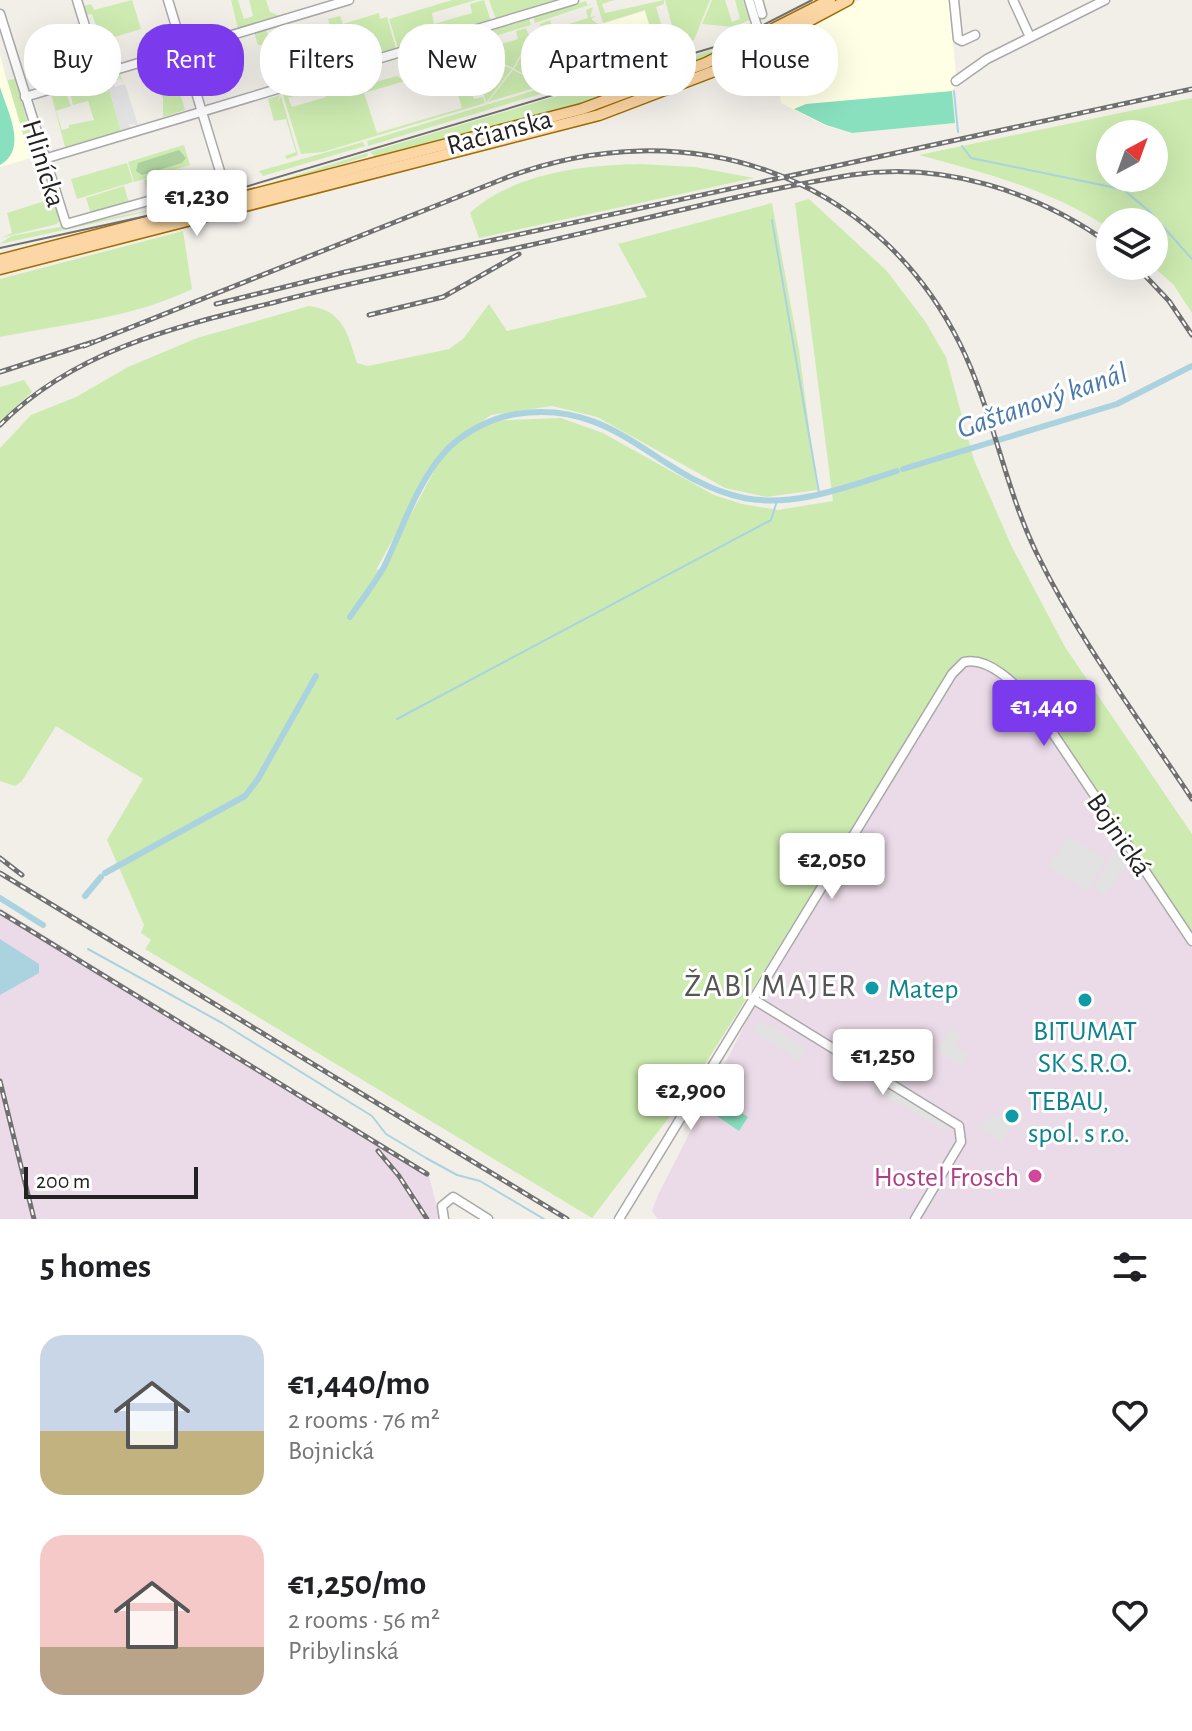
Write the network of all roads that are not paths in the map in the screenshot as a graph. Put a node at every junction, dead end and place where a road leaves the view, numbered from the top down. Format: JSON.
{"nodes":[{"id":1,"x":77,"y":0,"type":"edge"},
{"id":2,"x":168,"y":0,"type":"edge"},
{"id":3,"x":349,"y":0,"type":"edge"},
{"id":4,"x":574,"y":0,"type":"edge"},
{"id":5,"x":749,"y":0,"type":"edge"},
{"id":6,"x":758,"y":0,"type":"edge"},
{"id":7,"x":830,"y":0,"type":"edge"},
{"id":8,"x":848,"y":0,"type":"edge"},
{"id":9,"x":954,"y":0,"type":"edge"},
{"id":10,"x":1013,"y":0,"type":"edge"},
{"id":11,"x":1105,"y":0,"type":"edge"},
{"id":12,"x":1090,"y":3,"type":"edge"},
{"id":13,"x":0,"y":14,"type":"edge"},
{"id":14,"x":762,"y":14,"type":"dead end"},
{"id":15,"x":84,"y":24,"type":"edge"},
{"id":16,"x":175,"y":24,"type":"edge"},
{"id":17,"x":756,"y":24,"type":"edge"},
{"id":18,"x":791,"y":24,"type":"edge"},
{"id":19,"x":799,"y":24,"type":"edge"},
{"id":20,"x":244,"y":31,"type":"edge"},
{"id":21,"x":975,"y":35,"type":"dead end"},
{"id":22,"x":1030,"y":37,"type":"junction"},
{"id":23,"x":712,"y":62,"type":"edge"},
{"id":24,"x":712,"y":69,"type":"edge"},
{"id":25,"x":956,"y":81,"type":"dead end"},
{"id":26,"x":28,"y":96,"type":"edge"},
{"id":27,"x":197,"y":96,"type":"edge"},
{"id":28,"x":25,"y":97,"type":"junction"},
{"id":29,"x":202,"y":111,"type":"junction"},
{"id":30,"x":44,"y":159,"type":"junction"},
{"id":31,"x":223,"y":180,"type":"junction"},
{"id":32,"x":229,"y":201,"type":"junction"},
{"id":33,"x":245,"y":208,"type":"junction"},
{"id":34,"x":216,"y":216,"type":"junction"},
{"id":35,"x":0,"y":260,"type":"edge"},
{"id":36,"x":0,"y":269,"type":"edge"},
{"id":37,"x":1192,"y":941,"type":"edge"},
{"id":38,"x":753,"y":999,"type":"junction"},
{"id":39,"x":443,"y":1216,"type":"edge"},
{"id":40,"x":488,"y":1219,"type":"edge"},
{"id":41,"x":619,"y":1219,"type":"edge"},
{"id":42,"x":915,"y":1219,"type":"edge"}],
"edges":[{"from":1,"to":15,"type":"street"},
{"from":2,"to":16,"type":"street"},
{"from":3,"to":20,"type":"street"},
{"from":4,"to":29,"type":"street"},
{"from":5,"to":17,"type":"street"},
{"from":6,"to":14,"type":"street"},
{"from":7,"to":18,"type":"main road","name":"Račianska"},
{"from":8,"to":19,"type":"main road","name":"Račianska"},
{"from":9,"to":21,"type":"street"},
{"from":10,"to":22,"type":"street"},
{"from":11,"to":12,"type":"street"},
{"from":12,"to":22,"type":"street"},
{"from":13,"to":28,"type":"street","name":"Hlinícka"},
{"from":22,"to":25,"type":"street"},
{"from":23,"to":32,"type":"main road","name":"Račianska"},
{"from":24,"to":33,"type":"main road","name":"Račianska"},
{"from":26,"to":28,"type":"street"},
{"from":27,"to":29,"type":"street"},
{"from":28,"to":30,"type":"street","name":"Hlinícka"},
{"from":29,"to":30,"type":"street"},
{"from":29,"to":31,"type":"street"},
{"from":30,"to":31,"type":"street","name":"Hlinícka"},
{"from":31,"to":32,"type":"street"},
{"from":32,"to":33,"type":"main road"},
{"from":32,"to":34,"type":"main road"},
{"from":32,"to":35,"type":"main road","name":"Račianska"},
{"from":33,"to":34,"type":"main road","name":"Račianska"},
{"from":34,"to":36,"type":"main road","name":"Račianska"},
{"from":37,"to":38,"type":"street","name":"Bojnická"},
{"from":38,"to":41,"type":"street","name":"Bojnická"},
{"from":38,"to":42,"type":"street"},
{"from":39,"to":40,"type":"street"}]}
